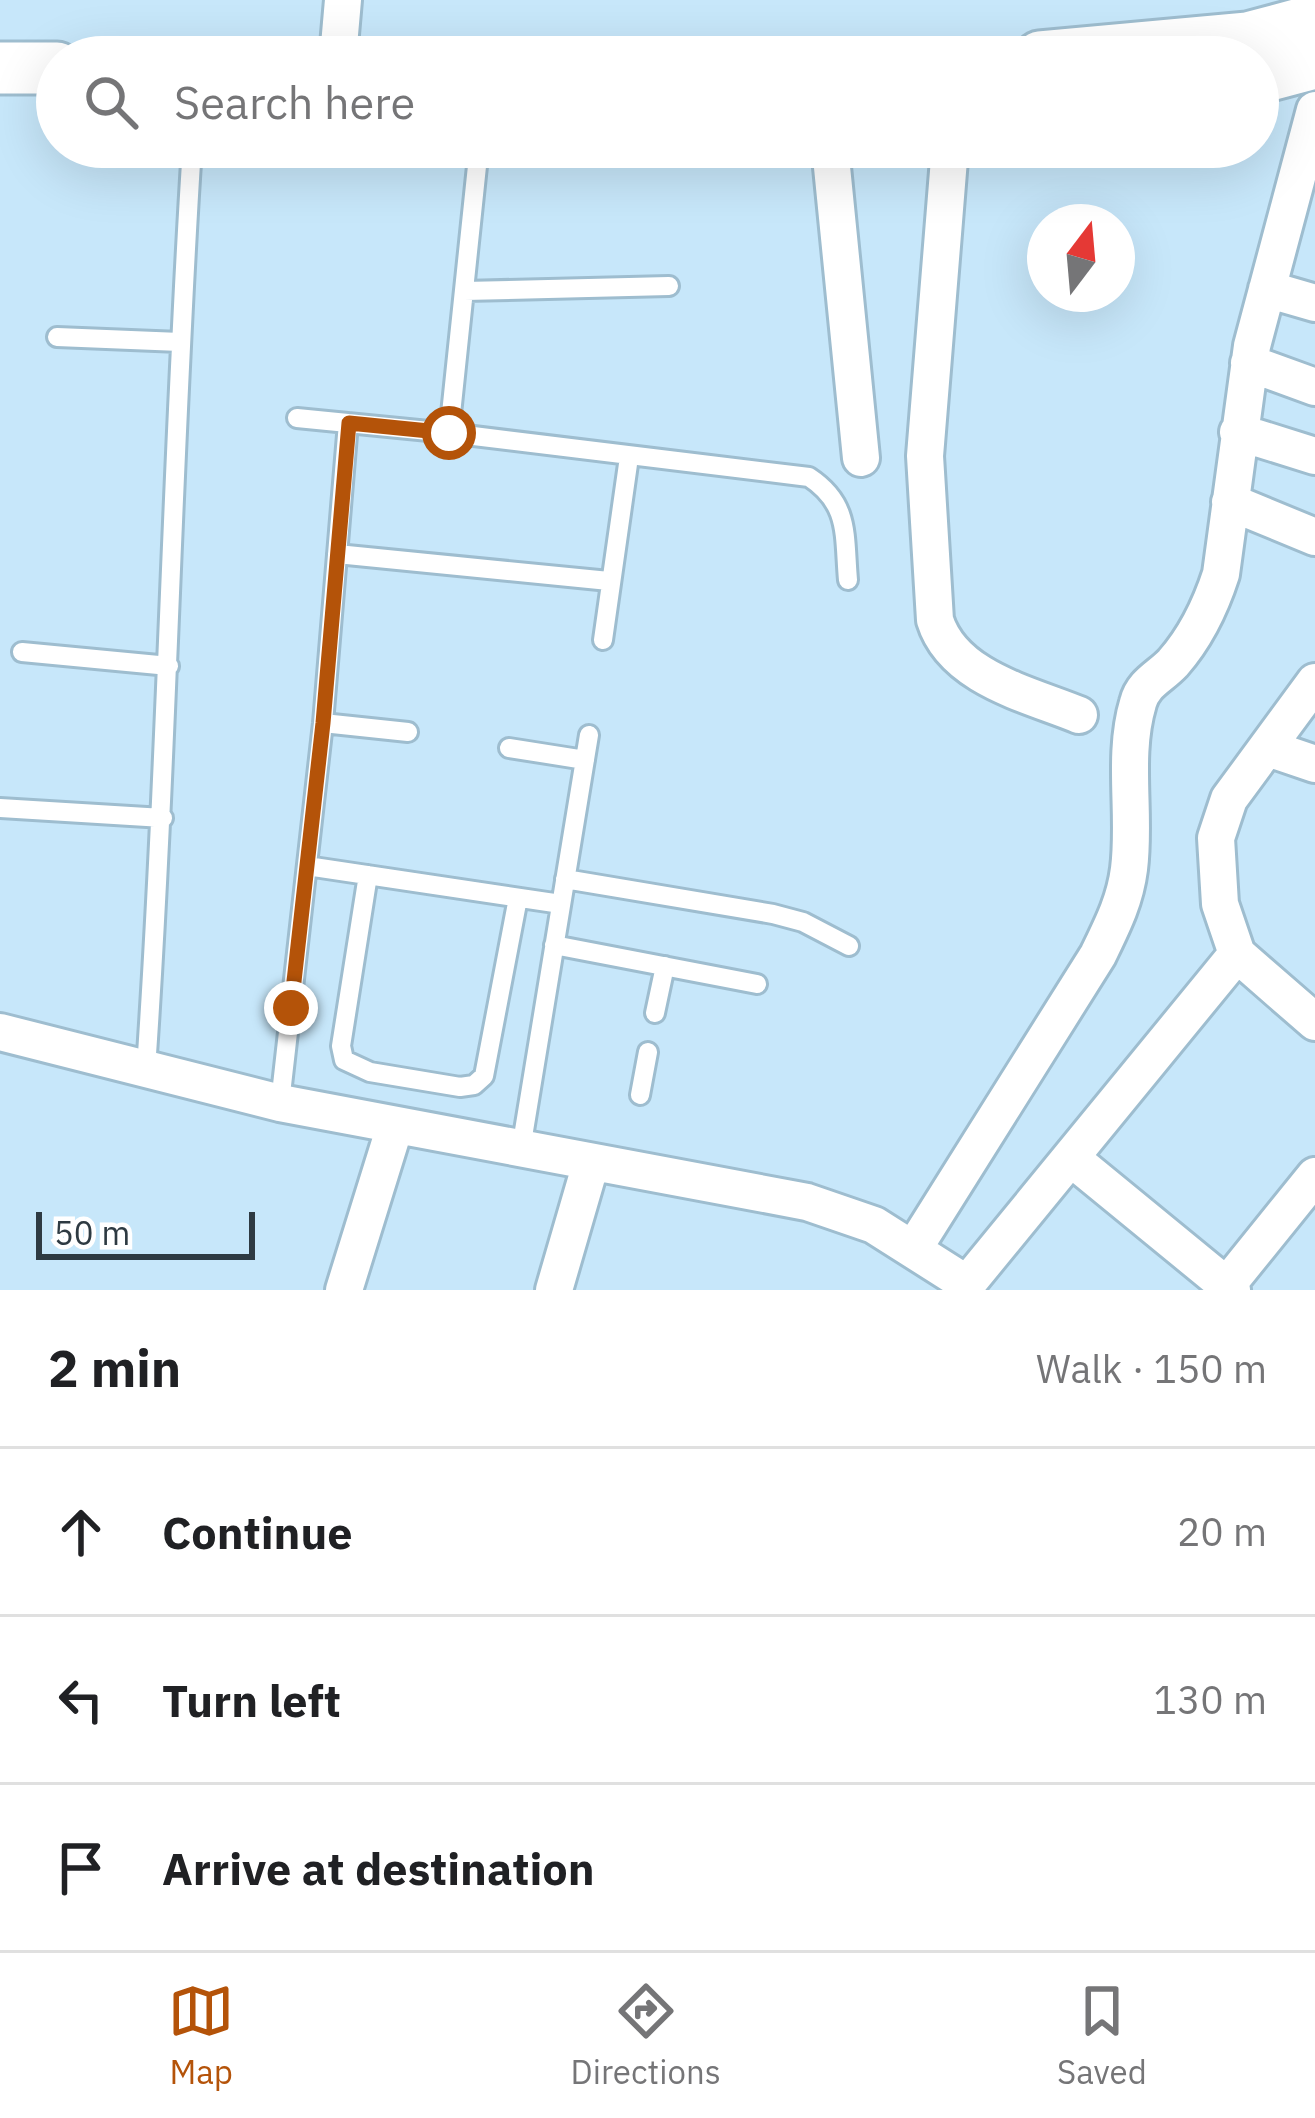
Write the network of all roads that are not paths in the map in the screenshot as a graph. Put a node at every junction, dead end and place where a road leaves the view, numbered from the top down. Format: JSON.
{"nodes":[{"id":1,"x":343,"y":0,"type":"edge"},
{"id":2,"x":1315,"y":20,"type":"edge"},
{"id":3,"x":340,"y":36,"type":"edge"},
{"id":4,"x":1255,"y":36,"type":"edge"},
{"id":5,"x":1315,"y":63,"type":"edge"},
{"id":6,"x":0,"y":68,"type":"edge"},
{"id":7,"x":36,"y":68,"type":"edge"},
{"id":8,"x":1279,"y":72,"type":"edge"},
{"id":9,"x":0,"y":95,"type":"edge"},
{"id":10,"x":36,"y":96,"type":"edge"},
{"id":11,"x":1315,"y":97,"type":"edge"},
{"id":12,"x":1279,"y":105,"type":"edge"},
{"id":13,"x":1315,"y":110,"type":"edge"},
{"id":14,"x":191,"y":168,"type":"edge"},
{"id":15,"x":477,"y":168,"type":"edge"},
{"id":16,"x":832,"y":168,"type":"edge"},
{"id":17,"x":948,"y":168,"type":"edge"},
{"id":18,"x":1298,"y":242,"type":"edge"},
{"id":19,"x":669,"y":286,"type":"dead end"},
{"id":20,"x":1268,"y":289,"type":"junction"},
{"id":21,"x":464,"y":291,"type":"junction"},
{"id":22,"x":1315,"y":303,"type":"edge"},
{"id":23,"x":57,"y":337,"type":"dead end"},
{"id":24,"x":180,"y":341,"type":"junction"},
{"id":25,"x":1249,"y":363,"type":"junction"},
{"id":26,"x":1315,"y":387,"type":"edge"},
{"id":27,"x":297,"y":418,"type":"dead end"},
{"id":28,"x":349,"y":423,"type":"junction"},
{"id":29,"x":1238,"y":432,"type":"junction"},
{"id":30,"x":449,"y":433,"type":"junction"},
{"id":31,"x":1315,"y":456,"type":"edge"},
{"id":32,"x":628,"y":457,"type":"junction"},
{"id":33,"x":861,"y":458,"type":"dead end"},
{"id":34,"x":1230,"y":502,"type":"junction"},
{"id":35,"x":1315,"y":537,"type":"edge"},
{"id":36,"x":338,"y":554,"type":"junction"},
{"id":37,"x":848,"y":580,"type":"dead end"},
{"id":38,"x":609,"y":581,"type":"junction"},
{"id":39,"x":603,"y":640,"type":"dead end"},
{"id":40,"x":22,"y":652,"type":"dead end"},
{"id":41,"x":169,"y":666,"type":"junction"},
{"id":42,"x":1315,"y":682,"type":"edge"},
{"id":43,"x":1079,"y":716,"type":"dead end"},
{"id":44,"x":323,"y":723,"type":"junction"},
{"id":45,"x":408,"y":732,"type":"dead end"},
{"id":46,"x":589,"y":736,"type":"dead end"},
{"id":47,"x":509,"y":748,"type":"dead end"},
{"id":48,"x":1268,"y":748,"type":"junction"},
{"id":49,"x":585,"y":760,"type":"junction"},
{"id":50,"x":1315,"y":764,"type":"edge"},
{"id":51,"x":0,"y":808,"type":"edge"},
{"id":52,"x":163,"y":818,"type":"junction"},
{"id":53,"x":307,"y":866,"type":"junction"},
{"id":54,"x":368,"y":875,"type":"junction"},
{"id":55,"x":565,"y":879,"type":"junction"},
{"id":56,"x":518,"y":898,"type":"junction"},
{"id":57,"x":561,"y":904,"type":"junction"},
{"id":58,"x":554,"y":945,"type":"junction"},
{"id":59,"x":849,"y":946,"type":"dead end"},
{"id":60,"x":1237,"y":954,"type":"junction"},
{"id":61,"x":664,"y":967,"type":"junction"},
{"id":62,"x":757,"y":984,"type":"dead end"},
{"id":63,"x":656,"y":1013,"type":"dead end"},
{"id":64,"x":1315,"y":1022,"type":"edge"},
{"id":65,"x":0,"y":1032,"type":"edge"},
{"id":66,"x":648,"y":1052,"type":"dead end"},
{"id":67,"x":146,"y":1069,"type":"junction"},
{"id":68,"x":640,"y":1095,"type":"dead end"},
{"id":69,"x":280,"y":1103,"type":"junction"},
{"id":70,"x":395,"y":1126,"type":"junction"},
{"id":71,"x":521,"y":1150,"type":"junction"},
{"id":72,"x":1071,"y":1158,"type":"junction"},
{"id":73,"x":591,"y":1163,"type":"junction"},
{"id":74,"x":1315,"y":1176,"type":"edge"},
{"id":75,"x":914,"y":1248,"type":"junction"},
{"id":76,"x":964,"y":1287,"type":"edge"},
{"id":77,"x":1227,"y":1288,"type":"edge"},
{"id":78,"x":344,"y":1290,"type":"edge"},
{"id":79,"x":554,"y":1290,"type":"edge"}],
"edges":[{"from":1,"to":3,"type":"street"},
{"from":2,"to":4,"type":"main road"},
{"from":5,"to":8,"type":"main road"},
{"from":6,"to":7,"type":"main road"},
{"from":9,"to":10,"type":"main road"},
{"from":11,"to":12,"type":"main road"},
{"from":13,"to":18,"type":"street"},
{"from":14,"to":24,"type":"lane"},
{"from":15,"to":21,"type":"lane"},
{"from":16,"to":33,"type":"street"},
{"from":17,"to":43,"type":"street"},
{"from":18,"to":20,"type":"street"},
{"from":19,"to":21,"type":"lane"},
{"from":20,"to":22,"type":"street"},
{"from":20,"to":25,"type":"street"},
{"from":21,"to":30,"type":"lane"},
{"from":23,"to":24,"type":"lane"},
{"from":24,"to":41,"type":"lane"},
{"from":25,"to":26,"type":"street"},
{"from":25,"to":29,"type":"street"},
{"from":27,"to":28,"type":"lane"},
{"from":28,"to":30,"type":"lane"},
{"from":28,"to":36,"type":"lane"},
{"from":29,"to":31,"type":"street"},
{"from":29,"to":34,"type":"street"},
{"from":30,"to":32,"type":"lane"},
{"from":32,"to":37,"type":"lane"},
{"from":32,"to":38,"type":"lane"},
{"from":34,"to":35,"type":"street"},
{"from":34,"to":75,"type":"street"},
{"from":36,"to":38,"type":"lane"},
{"from":36,"to":44,"type":"lane"},
{"from":38,"to":39,"type":"lane"},
{"from":40,"to":41,"type":"lane"},
{"from":41,"to":52,"type":"lane"},
{"from":42,"to":48,"type":"street"},
{"from":44,"to":45,"type":"lane"},
{"from":44,"to":53,"type":"lane"},
{"from":46,"to":49,"type":"lane"},
{"from":47,"to":49,"type":"lane"},
{"from":48,"to":50,"type":"street"},
{"from":48,"to":60,"type":"street"},
{"from":49,"to":55,"type":"lane"},
{"from":51,"to":52,"type":"lane"},
{"from":52,"to":67,"type":"lane"},
{"from":53,"to":54,"type":"lane"},
{"from":53,"to":69,"type":"lane"},
{"from":54,"to":56,"type":"lane"},
{"from":54,"to":56,"type":"lane"},
{"from":55,"to":57,"type":"lane"},
{"from":55,"to":59,"type":"lane"},
{"from":56,"to":57,"type":"lane"},
{"from":57,"to":58,"type":"lane"},
{"from":58,"to":61,"type":"lane"},
{"from":58,"to":71,"type":"lane"},
{"from":60,"to":64,"type":"street"},
{"from":60,"to":72,"type":"street"},
{"from":61,"to":62,"type":"lane"},
{"from":61,"to":63,"type":"lane"},
{"from":65,"to":67,"type":"street"},
{"from":66,"to":68,"type":"lane"},
{"from":67,"to":69,"type":"street"},
{"from":69,"to":70,"type":"street"},
{"from":70,"to":71,"type":"street"},
{"from":70,"to":78,"type":"street"},
{"from":71,"to":73,"type":"street"},
{"from":72,"to":76,"type":"street"},
{"from":72,"to":77,"type":"street"},
{"from":73,"to":75,"type":"street"},
{"from":73,"to":79,"type":"street"},
{"from":74,"to":77,"type":"street"},
{"from":75,"to":76,"type":"street"}]}
